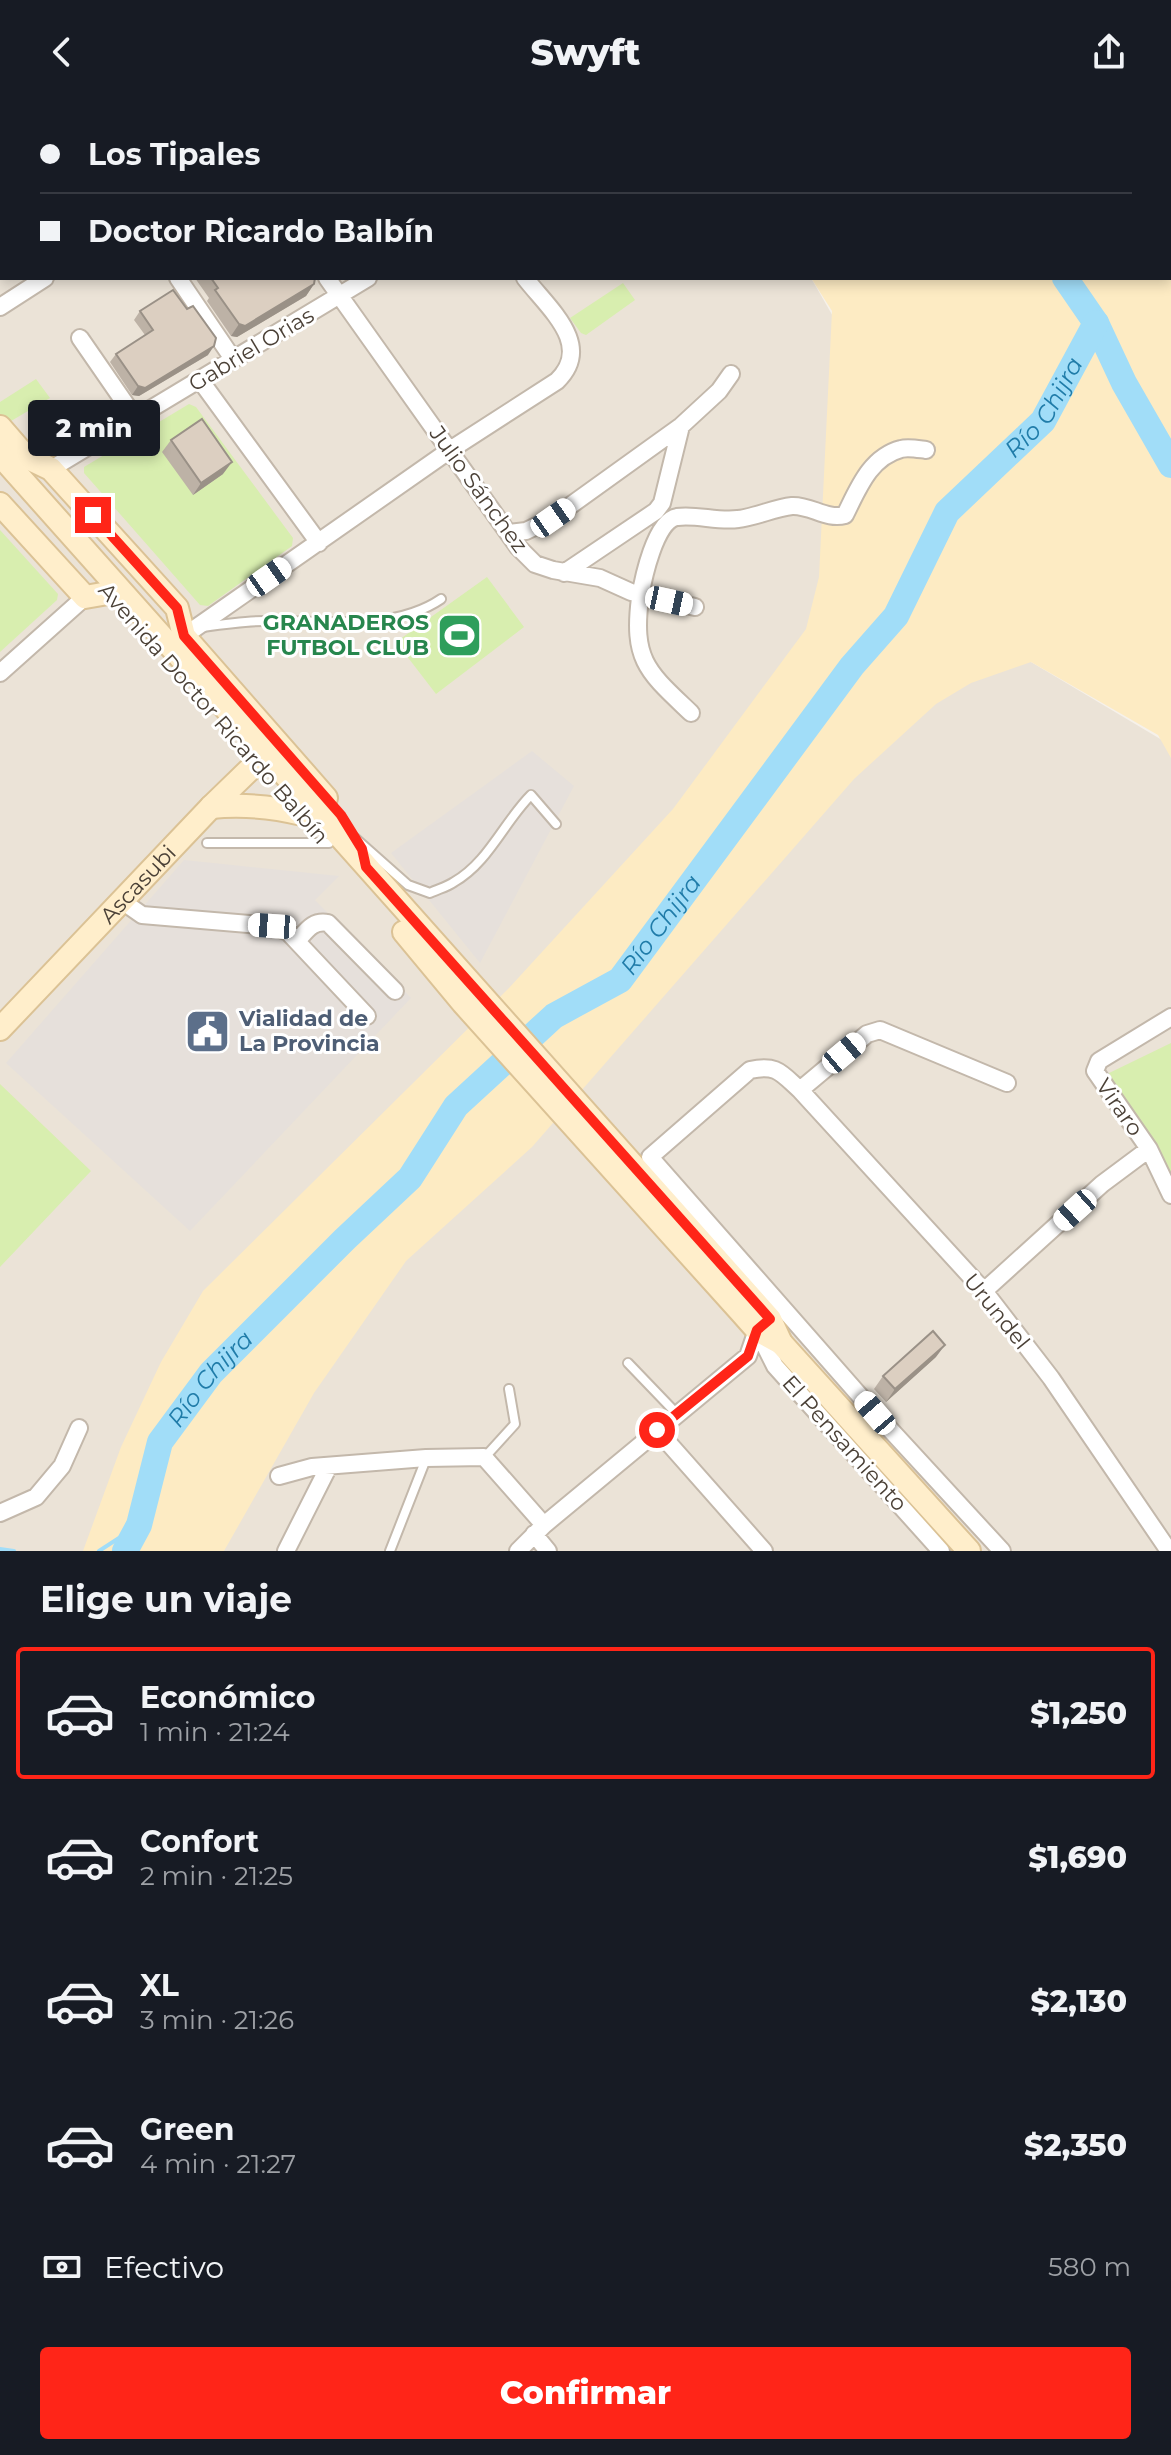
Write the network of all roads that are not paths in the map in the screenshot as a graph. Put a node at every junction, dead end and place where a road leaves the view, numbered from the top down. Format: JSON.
{"nodes":[{"id":1,"x":42,"y":280,"type":"edge"},
{"id":2,"x":179,"y":280,"type":"edge"},
{"id":3,"x":328,"y":280,"type":"edge"},
{"id":4,"x":365,"y":280,"type":"edge"},
{"id":5,"x":527,"y":280,"type":"edge"},
{"id":6,"x":339,"y":296,"type":"junction"},
{"id":7,"x":0,"y":307,"type":"edge"},
{"id":8,"x":80,"y":338,"type":"dead end"},
{"id":9,"x":233,"y":359,"type":"junction"},
{"id":10,"x":731,"y":374,"type":"dead end"},
{"id":11,"x":200,"y":380,"type":"junction"},
{"id":12,"x":136,"y":419,"type":"junction"},
{"id":13,"x":681,"y":426,"type":"junction"},
{"id":14,"x":0,"y":427,"type":"edge"},
{"id":15,"x":450,"y":450,"type":"junction"},
{"id":16,"x":926,"y":450,"type":"dead end"},
{"id":17,"x":0,"y":455,"type":"edge"},
{"id":18,"x":51,"y":469,"type":"junction"},
{"id":19,"x":0,"y":472,"type":"edge"},
{"id":20,"x":0,"y":504,"type":"edge"},
{"id":21,"x":663,"y":515,"type":"junction"},
{"id":22,"x":508,"y":533,"type":"junction"},
{"id":23,"x":319,"y":543,"type":"junction"},
{"id":24,"x":564,"y":573,"type":"junction"},
{"id":25,"x":108,"y":593,"type":"junction"},
{"id":26,"x":641,"y":595,"type":"junction"},
{"id":27,"x":85,"y":597,"type":"junction"},
{"id":28,"x":441,"y":599,"type":"dead end"},
{"id":29,"x":695,"y":607,"type":"dead end"},
{"id":30,"x":189,"y":632,"type":"junction"},
{"id":31,"x":0,"y":673,"type":"edge"},
{"id":32,"x":691,"y":713,"type":"dead end"},
{"id":33,"x":267,"y":752,"type":"junction"},
{"id":34,"x":211,"y":807,"type":"junction"},
{"id":35,"x":302,"y":814,"type":"junction"},
{"id":36,"x":556,"y":824,"type":"dead end"},
{"id":37,"x":355,"y":838,"type":"junction"},
{"id":38,"x":207,"y":843,"type":"dead end"},
{"id":39,"x":329,"y":843,"type":"junction"},
{"id":40,"x":366,"y":867,"type":"junction"},
{"id":41,"x":122,"y":901,"type":"junction"},
{"id":42,"x":297,"y":941,"type":"junction"},
{"id":43,"x":395,"y":991,"type":"dead end"},
{"id":44,"x":470,"y":997,"type":"junction"},
{"id":45,"x":367,"y":1016,"type":"dead end"},
{"id":46,"x":1171,"y":1017,"type":"edge"},
{"id":47,"x":0,"y":1029,"type":"edge"},
{"id":48,"x":1007,"y":1083,"type":"dead end"},
{"id":49,"x":800,"y":1090,"type":"junction"},
{"id":50,"x":1149,"y":1149,"type":"junction"},
{"id":51,"x":636,"y":1167,"type":"junction"},
{"id":52,"x":1171,"y":1195,"type":"edge"},
{"id":53,"x":984,"y":1291,"type":"junction"},
{"id":54,"x":764,"y":1325,"type":"junction"},
{"id":55,"x":628,"y":1363,"type":"dead end"},
{"id":56,"x":509,"y":1389,"type":"dead end"},
{"id":57,"x":677,"y":1414,"type":"junction"},
{"id":58,"x":867,"y":1421,"type":"junction"},
{"id":59,"x":79,"y":1428,"type":"dead end"},
{"id":60,"x":657,"y":1430,"type":"junction"},
{"id":61,"x":484,"y":1457,"type":"junction"},
{"id":62,"x":426,"y":1458,"type":"junction"},
{"id":63,"x":329,"y":1466,"type":"junction"},
{"id":64,"x":279,"y":1476,"type":"dead end"},
{"id":65,"x":0,"y":1513,"type":"edge"},
{"id":66,"x":539,"y":1530,"type":"junction"},
{"id":67,"x":957,"y":1549,"type":"edge"},
{"id":68,"x":286,"y":1551,"type":"edge"},
{"id":69,"x":390,"y":1551,"type":"edge"},
{"id":70,"x":518,"y":1551,"type":"edge"},
{"id":71,"x":548,"y":1551,"type":"edge"},
{"id":72,"x":764,"y":1551,"type":"edge"},
{"id":73,"x":1002,"y":1551,"type":"edge"},
{"id":74,"x":1169,"y":1551,"type":"edge"}],
"edges":[{"from":1,"to":7,"type":"street"},
{"from":2,"to":9,"type":"street"},
{"from":3,"to":6,"type":"street","name":"Julio Sánchez"},
{"from":4,"to":6,"type":"street","name":"Gabriel Orias"},
{"from":5,"to":15,"type":"street"},
{"from":6,"to":9,"type":"street","name":"Gabriel Orias"},
{"from":6,"to":15,"type":"street","name":"Julio Sánchez"},
{"from":8,"to":12,"type":"street"},
{"from":9,"to":11,"type":"street","name":"Gabriel Orias"},
{"from":10,"to":13,"type":"street"},
{"from":11,"to":12,"type":"street","name":"Gabriel Orias"},
{"from":11,"to":23,"type":"street"},
{"from":12,"to":18,"type":"street","name":"Gabriel Orias"},
{"from":13,"to":21,"type":"street"},
{"from":13,"to":22,"type":"street"},
{"from":14,"to":18,"type":"main road"},
{"from":15,"to":22,"type":"street","name":"Julio Sánchez"},
{"from":15,"to":23,"type":"street"},
{"from":16,"to":21,"type":"street"},
{"from":17,"to":33,"type":"main road","name":"Avenida Doctor Ricardo Balbín"},
{"from":18,"to":30,"type":"main road"},
{"from":19,"to":25,"type":"main road","name":"Avenida Doctor Ricardo Balbín"},
{"from":20,"to":27,"type":"main road"},
{"from":21,"to":24,"type":"street"},
{"from":21,"to":26,"type":"street"},
{"from":22,"to":24,"type":"street","name":"Julio Sánchez"},
{"from":23,"to":30,"type":"street"},
{"from":24,"to":26,"type":"street","name":"Julio Sánchez"},
{"from":25,"to":27,"type":"main road"},
{"from":25,"to":33,"type":"main road","name":"Avenida Doctor Ricardo Balbín"},
{"from":26,"to":29,"type":"street","name":"Julio Sánchez"},
{"from":26,"to":32,"type":"street"},
{"from":27,"to":31,"type":"street"},
{"from":28,"to":30,"type":"lane"},
{"from":30,"to":33,"type":"main road"},
{"from":33,"to":34,"type":"main road","name":"Ascasubi"},
{"from":33,"to":35,"type":"main road","name":"Avenida Doctor Ricardo Balbín"},
{"from":33,"to":37,"type":"main road"},
{"from":33,"to":40,"type":"main road","name":"Avenida Doctor Ricardo Balbín"},
{"from":34,"to":35,"type":"main road"},
{"from":34,"to":41,"type":"main road","name":"Ascasubi"},
{"from":35,"to":39,"type":"main road","name":"Avenida Doctor Ricardo Balbín"},
{"from":36,"to":37,"type":"lane"},
{"from":37,"to":40,"type":"main road"},
{"from":38,"to":39,"type":"lane"},
{"from":39,"to":44,"type":"main road","name":"Avenida Doctor Ricardo Balbín"},
{"from":40,"to":44,"type":"main road","name":"Avenida Doctor Ricardo Balbín"},
{"from":41,"to":42,"type":"street"},
{"from":41,"to":47,"type":"main road","name":"Ascasubi"},
{"from":42,"to":43,"type":"street"},
{"from":42,"to":45,"type":"street"},
{"from":44,"to":51,"type":"main road","name":"Avenida Doctor Ricardo Balbín"},
{"from":46,"to":50,"type":"street","name":"Viraro"},
{"from":48,"to":49,"type":"street"},
{"from":49,"to":51,"type":"street","name":"Urundel"},
{"from":49,"to":53,"type":"street","name":"Urundel"},
{"from":50,"to":52,"type":"street","name":"Viraro"},
{"from":50,"to":53,"type":"street"},
{"from":51,"to":54,"type":"main road","name":"Avenida Doctor Ricardo Balbín"},
{"from":51,"to":58,"type":"street"},
{"from":53,"to":74,"type":"street","name":"Urundel"},
{"from":54,"to":57,"type":"street"},
{"from":54,"to":58,"type":"main road","name":"Avenida Doctor Ricardo Balbín"},
{"from":54,"to":67,"type":"street","name":"El Pensamiento"},
{"from":55,"to":57,"type":"lane"},
{"from":56,"to":61,"type":"lane"},
{"from":57,"to":60,"type":"street"},
{"from":58,"to":67,"type":"main road","name":"Avenida Doctor Ricardo Balbín"},
{"from":58,"to":73,"type":"street"},
{"from":59,"to":65,"type":"street"},
{"from":60,"to":66,"type":"street"},
{"from":60,"to":72,"type":"street"},
{"from":61,"to":62,"type":"street"},
{"from":61,"to":66,"type":"street"},
{"from":62,"to":63,"type":"street"},
{"from":62,"to":69,"type":"lane"},
{"from":63,"to":64,"type":"street"},
{"from":63,"to":68,"type":"street"},
{"from":66,"to":70,"type":"street"},
{"from":66,"to":71,"type":"street"}]}
